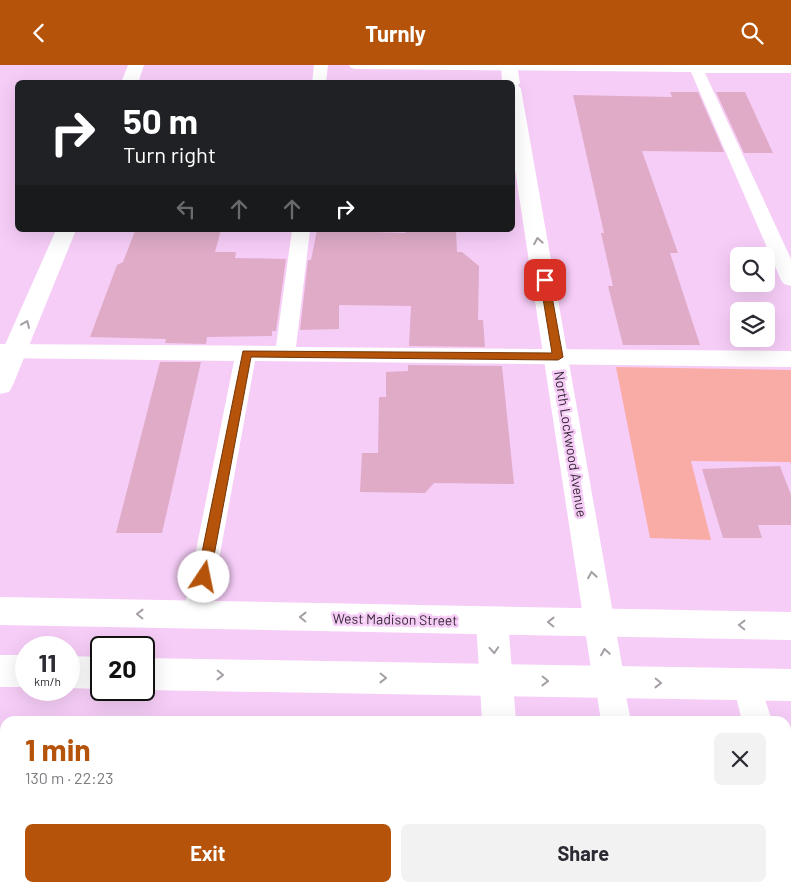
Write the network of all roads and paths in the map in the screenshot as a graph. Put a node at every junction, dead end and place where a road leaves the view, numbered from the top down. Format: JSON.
{"nodes":[{"id":1,"x":136,"y":65,"type":"edge"},
{"id":2,"x":321,"y":65,"type":"edge"},
{"id":3,"x":356,"y":65,"type":"edge"},
{"id":4,"x":696,"y":68,"type":"junction"},
{"id":5,"x":791,"y":69,"type":"edge"},
{"id":6,"x":510,"y":76,"type":"edge"},
{"id":7,"x":130,"y":80,"type":"edge"},
{"id":8,"x":319,"y":80,"type":"edge"},
{"id":9,"x":515,"y":105,"type":"edge"},
{"id":10,"x":65,"y":232,"type":"edge"},
{"id":11,"x":301,"y":232,"type":"edge"},
{"id":12,"x":791,"y":280,"type":"edge"},
{"id":13,"x":7,"y":351,"type":"edge"},
{"id":14,"x":246,"y":353,"type":"junction"},
{"id":15,"x":285,"y":354,"type":"junction"},
{"id":16,"x":558,"y":357,"type":"junction"},
{"id":17,"x":791,"y":359,"type":"edge"},
{"id":18,"x":0,"y":385,"type":"edge"},
{"id":19,"x":0,"y":611,"type":"edge"},
{"id":20,"x":196,"y":615,"type":"junction"},
{"id":21,"x":492,"y":621,"type":"junction"},
{"id":22,"x":600,"y":623,"type":"junction"},
{"id":23,"x":791,"y":626,"type":"edge"},
{"id":24,"x":0,"y":671,"type":"edge"},
{"id":25,"x":15,"y":671,"type":"edge"},
{"id":26,"x":155,"y":674,"type":"edge"},
{"id":27,"x":496,"y":680,"type":"junction"},
{"id":28,"x":609,"y":682,"type":"junction"},
{"id":29,"x":747,"y":684,"type":"junction"},
{"id":30,"x":791,"y":685,"type":"edge"},
{"id":31,"x":499,"y":716,"type":"edge"},
{"id":32,"x":615,"y":716,"type":"edge"},
{"id":33,"x":756,"y":716,"type":"edge"}],
"edges":[{"from":1,"to":7,"type":"street"},
{"from":2,"to":8,"type":"lane"},
{"from":3,"to":6,"type":"lane"},
{"from":4,"to":5,"type":"lane"},
{"from":4,"to":6,"type":"lane"},
{"from":4,"to":12,"type":"lane"},
{"from":16,"to":9,"type":"street","name":"North Lockwood Avenue","one_way":true},
{"from":13,"to":10,"type":"street","one_way":true},
{"from":11,"to":15,"type":"lane"},
{"from":13,"to":14,"type":"lane"},
{"from":13,"to":18,"type":"street"},
{"from":14,"to":15,"type":"lane"},
{"from":14,"to":20,"type":"lane"},
{"from":15,"to":16,"type":"lane"},
{"from":16,"to":17,"type":"lane"},
{"from":22,"to":16,"type":"street","name":"North Lockwood Avenue","one_way":true},
{"from":20,"to":19,"type":"street","name":"West Madison Street","one_way":true},
{"from":21,"to":20,"type":"street","name":"West Madison Street","one_way":true},
{"from":22,"to":21,"type":"street","name":"West Madison Street","one_way":true},
{"from":21,"to":27,"type":"street","one_way":true},
{"from":23,"to":22,"type":"street","name":"West Madison Street","one_way":true},
{"from":28,"to":22,"type":"street","name":"North Lockwood Avenue","one_way":true},
{"from":24,"to":25,"type":"street"},
{"from":26,"to":27,"type":"street","one_way":true},
{"from":27,"to":28,"type":"street","one_way":true},
{"from":27,"to":31,"type":"street"},
{"from":28,"to":29,"type":"street","one_way":true},
{"from":28,"to":32,"type":"lane"},
{"from":29,"to":30,"type":"street"},
{"from":29,"to":33,"type":"lane"}]}
